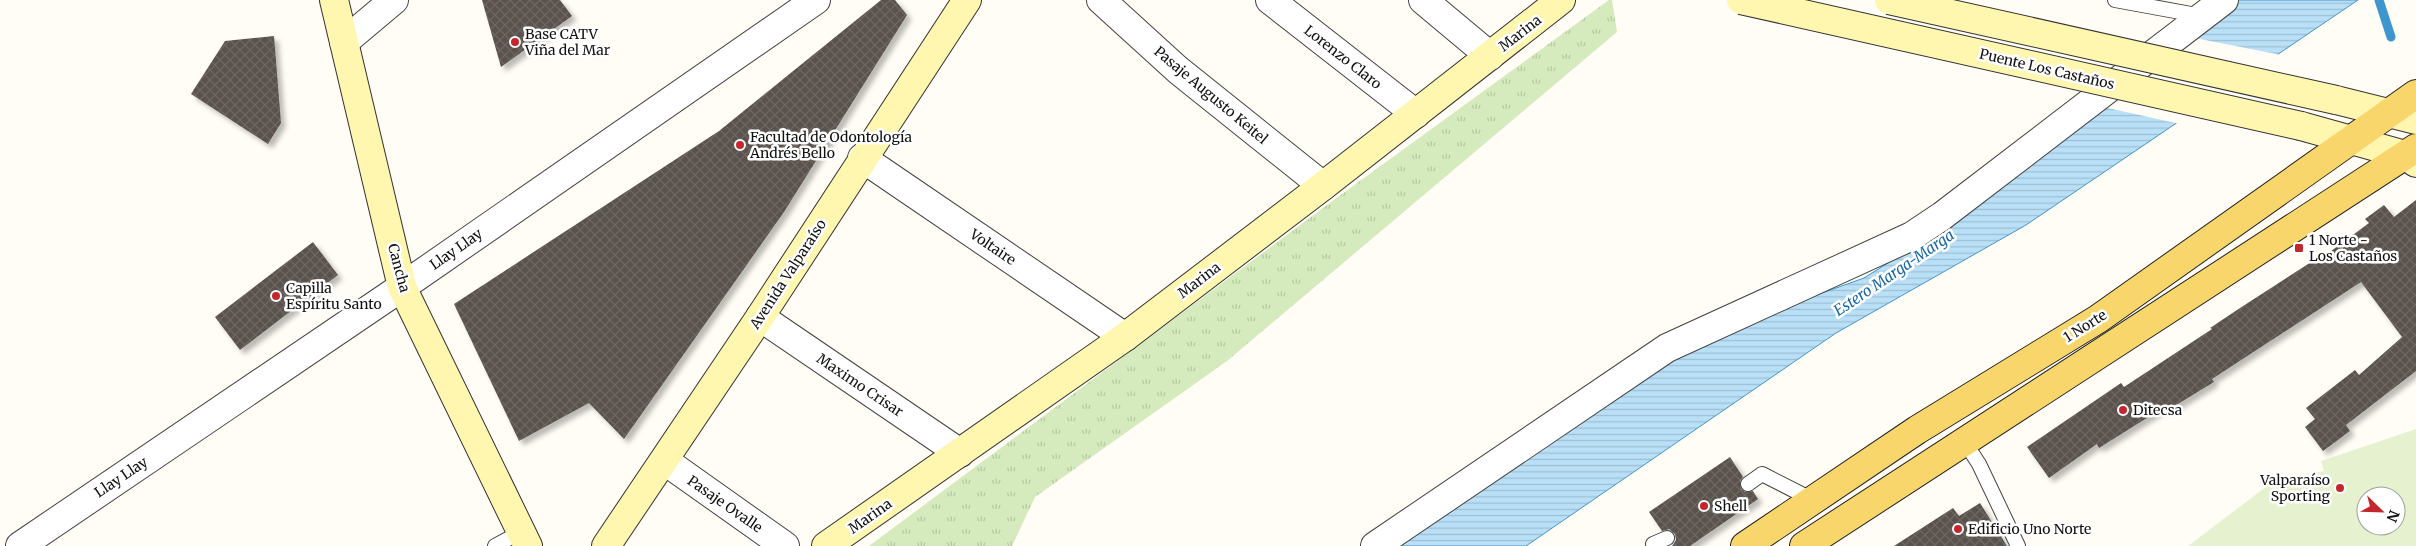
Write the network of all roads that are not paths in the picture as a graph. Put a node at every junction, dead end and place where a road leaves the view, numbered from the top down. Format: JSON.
{"nodes":[{"id":1,"x":334,"y":0,"type":"edge"},
{"id":2,"x":394,"y":0,"type":"edge"},
{"id":3,"x":816,"y":0,"type":"edge"},
{"id":4,"x":967,"y":0,"type":"edge"},
{"id":5,"x":1101,"y":0,"type":"edge"},
{"id":6,"x":1270,"y":0,"type":"edge"},
{"id":7,"x":1423,"y":0,"type":"edge"},
{"id":8,"x":1561,"y":0,"type":"edge"},
{"id":9,"x":1741,"y":0,"type":"edge"},
{"id":10,"x":1889,"y":0,"type":"edge"},
{"id":11,"x":2116,"y":0,"type":"edge"},
{"id":12,"x":2224,"y":0,"type":"edge"},
{"id":13,"x":2156,"y":3,"type":"edge"},
{"id":14,"x":2202,"y":16,"type":"junction"},
{"id":15,"x":344,"y":42,"type":"junction"},
{"id":16,"x":1490,"y":56,"type":"junction"},
{"id":17,"x":2416,"y":94,"type":"edge"},
{"id":18,"x":1416,"y":114,"type":"junction"},
{"id":19,"x":2404,"y":116,"type":"edge"},
{"id":20,"x":2353,"y":139,"type":"junction"},
{"id":21,"x":2412,"y":155,"type":"edge"},
{"id":22,"x":862,"y":158,"type":"junction"},
{"id":23,"x":1323,"y":186,"type":"junction"},
{"id":24,"x":402,"y":287,"type":"junction"},
{"id":25,"x":760,"y":317,"type":"junction"},
{"id":26,"x":1125,"y":337,"type":"junction"},
{"id":27,"x":1964,"y":441,"type":"junction"},
{"id":28,"x":960,"y":453,"type":"junction"},
{"id":29,"x":665,"y":461,"type":"junction"},
{"id":30,"x":1748,"y":484,"type":"dead end"},
{"id":31,"x":1813,"y":500,"type":"junction"},
{"id":32,"x":1667,"y":538,"type":"dead end"},
{"id":33,"x":524,"y":539,"type":"edge"},
{"id":34,"x":20,"y":546,"type":"edge"},
{"id":35,"x":495,"y":546,"type":"edge"},
{"id":36,"x":606,"y":546,"type":"edge"},
{"id":37,"x":785,"y":546,"type":"edge"},
{"id":38,"x":826,"y":546,"type":"edge"},
{"id":39,"x":1375,"y":546,"type":"edge"},
{"id":40,"x":1654,"y":546,"type":"edge"},
{"id":41,"x":1745,"y":546,"type":"edge"},
{"id":42,"x":1804,"y":546,"type":"edge"},
{"id":43,"x":2018,"y":546,"type":"edge"}],
"edges":[{"from":1,"to":15,"type":"main road","name":"Cancha"},
{"from":2,"to":15,"type":"street"},
{"from":3,"to":24,"type":"street","name":"Llay Llay"},
{"from":4,"to":22,"type":"main road","name":"Avenida Valparaíso"},
{"from":5,"to":23,"type":"street","name":"Pasaje Augusto Keitel"},
{"from":6,"to":18,"type":"street","name":"Lorenzo Claro"},
{"from":7,"to":16,"type":"street"},
{"from":8,"to":16,"type":"main road","name":"Marina"},
{"from":9,"to":20,"type":"main road","name":"Puente Los Castaños","bridge":true},
{"from":10,"to":19,"type":"main road","bridge":true},
{"from":11,"to":13,"type":"lane"},
{"from":12,"to":14,"type":"street"},
{"from":13,"to":14,"type":"lane"},
{"from":14,"to":39,"type":"street"},
{"from":15,"to":24,"type":"main road","name":"Cancha"},
{"from":16,"to":18,"type":"main road","name":"Marina"},
{"from":17,"to":19,"type":"main road","name":"1 Norte"},
{"from":18,"to":23,"type":"main road","name":"Marina"},
{"from":19,"to":20,"type":"main road","name":"1 Norte"},
{"from":20,"to":21,"type":"main road","name":"Puente Los Castaños"},
{"from":20,"to":31,"type":"main road","name":"1 Norte"},
{"from":21,"to":27,"type":"main road"},
{"from":22,"to":25,"type":"main road","name":"Avenida Valparaíso"},
{"from":22,"to":26,"type":"street","name":"Voltaire"},
{"from":23,"to":26,"type":"main road","name":"Marina"},
{"from":24,"to":33,"type":"main road","name":"Cancha"},
{"from":24,"to":34,"type":"street","name":"Llay Llay"},
{"from":25,"to":28,"type":"street","name":"Maximo Crisar"},
{"from":25,"to":29,"type":"main road","name":"Avenida Valparaíso"},
{"from":26,"to":28,"type":"main road","name":"Marina"},
{"from":27,"to":42,"type":"main road"},
{"from":27,"to":43,"type":"lane"},
{"from":28,"to":38,"type":"main road","name":"Marina"},
{"from":29,"to":36,"type":"main road","name":"Avenida Valparaíso"},
{"from":29,"to":37,"type":"street","name":"Pasaje Ovalle"},
{"from":30,"to":31,"type":"lane"},
{"from":31,"to":41,"type":"main road","name":"1 Norte"},
{"from":32,"to":40,"type":"lane"},
{"from":33,"to":35,"type":"lane"}]}
